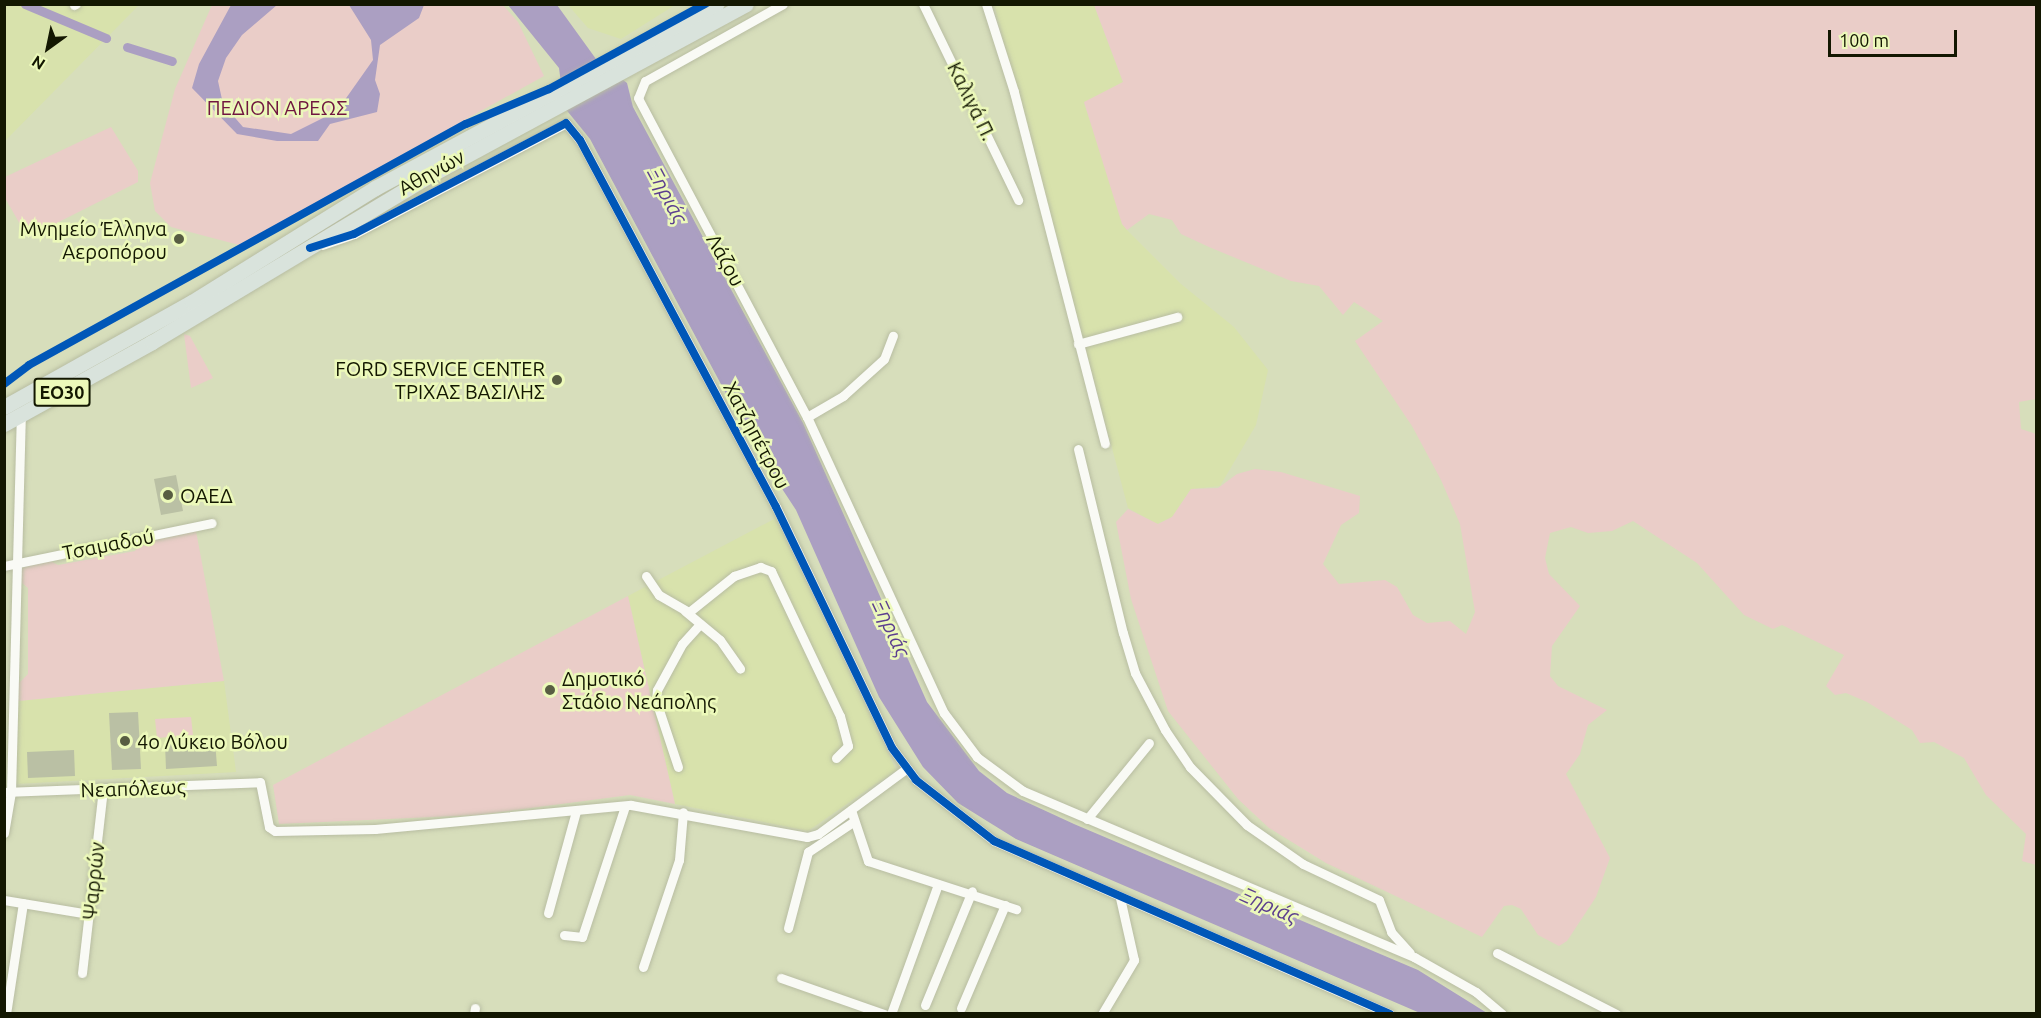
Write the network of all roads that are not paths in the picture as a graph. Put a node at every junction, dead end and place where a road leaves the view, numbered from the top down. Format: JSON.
{"nodes":[{"id":1,"x":717,"y":4,"type":"edge"},
{"id":2,"x":746,"y":4,"type":"edge"},
{"id":3,"x":783,"y":4,"type":"edge"},
{"id":4,"x":923,"y":4,"type":"edge"},
{"id":5,"x":986,"y":4,"type":"edge"},
{"id":6,"x":618,"y":67,"type":"junction"},
{"id":7,"x":555,"y":100,"type":"junction"},
{"id":8,"x":566,"y":123,"type":"joint"},
{"id":9,"x":1018,"y":200,"type":"dead end"},
{"id":10,"x":310,"y":248,"type":"junction"},
{"id":11,"x":1177,"y":317,"type":"dead end"},
{"id":12,"x":893,"y":336,"type":"dead end"},
{"id":13,"x":1077,"y":344,"type":"junction"},
{"id":14,"x":4,"y":407,"type":"edge"},
{"id":15,"x":21,"y":415,"type":"junction"},
{"id":16,"x":807,"y":417,"type":"junction"},
{"id":17,"x":4,"y":424,"type":"edge"},
{"id":18,"x":1105,"y":443,"type":"dead end"},
{"id":19,"x":1078,"y":449,"type":"dead end"},
{"id":20,"x":212,"y":523,"type":"dead end"},
{"id":21,"x":17,"y":563,"type":"junction"},
{"id":22,"x":4,"y":566,"type":"edge"},
{"id":23,"x":646,"y":576,"type":"dead end"},
{"id":24,"x":685,"y":611,"type":"junction"},
{"id":25,"x":700,"y":624,"type":"junction"},
{"id":26,"x":15,"y":637,"type":"junction"},
{"id":27,"x":4,"y":638,"type":"edge"},
{"id":28,"x":740,"y":669,"type":"dead end"},
{"id":29,"x":9,"y":711,"type":"edge"},
{"id":30,"x":1149,"y":743,"type":"dead end"},
{"id":31,"x":836,"y":758,"type":"dead end"},
{"id":32,"x":678,"y":767,"type":"dead end"},
{"id":33,"x":906,"y":769,"type":"junction"},
{"id":34,"x":103,"y":790,"type":"junction"},
{"id":35,"x":8,"y":792,"type":"edge"},
{"id":36,"x":625,"y":806,"type":"junction"},
{"id":37,"x":850,"y":810,"type":"junction"},
{"id":38,"x":576,"y":811,"type":"junction"},
{"id":39,"x":683,"y":812,"type":"junction"},
{"id":40,"x":1087,"y":819,"type":"junction"},
{"id":41,"x":853,"y":822,"type":"junction"},
{"id":42,"x":4,"y":832,"type":"edge"},
{"id":43,"x":938,"y":884,"type":"junction"},
{"id":44,"x":972,"y":891,"type":"junction"},
{"id":45,"x":1120,"y":898,"type":"junction"},
{"id":46,"x":4,"y":900,"type":"edge"},
{"id":47,"x":23,"y":903,"type":"junction"},
{"id":48,"x":1005,"y":905,"type":"junction"},
{"id":49,"x":1016,"y":909,"type":"dead end"},
{"id":50,"x":548,"y":913,"type":"dead end"},
{"id":51,"x":89,"y":914,"type":"junction"},
{"id":52,"x":788,"y":928,"type":"dead end"},
{"id":53,"x":564,"y":936,"type":"dead end"},
{"id":54,"x":1497,"y":953,"type":"dead end"},
{"id":55,"x":1414,"y":957,"type":"junction"},
{"id":56,"x":643,"y":967,"type":"dead end"},
{"id":57,"x":82,"y":973,"type":"dead end"},
{"id":58,"x":781,"y":978,"type":"dead end"},
{"id":59,"x":925,"y":1005,"type":"dead end"},
{"id":60,"x":961,"y":1008,"type":"dead end"},
{"id":61,"x":6,"y":1014,"type":"edge"},
{"id":62,"x":884,"y":1014,"type":"edge"},
{"id":63,"x":891,"y":1014,"type":"edge"},
{"id":64,"x":1102,"y":1014,"type":"edge"},
{"id":65,"x":1390,"y":1014,"type":"edge"},
{"id":66,"x":1502,"y":1014,"type":"edge"},
{"id":67,"x":1616,"y":1014,"type":"edge"}],
"edges":[{"from":1,"to":6,"type":"main road","name":"Αθηνών","number":"ΕΟ30"},
{"from":2,"to":6,"type":"main road","name":"Αθηνών","number":"ΕΟ30"},
{"from":3,"to":16,"type":"street","name":"Λάζου"},
{"from":4,"to":9,"type":"street","name":"Καλιγά Π."},
{"from":5,"to":13,"type":"street"},
{"from":6,"to":7,"type":"main road","name":"Αθηνών","number":"ΕΟ30"},
{"from":7,"to":10,"type":"main road","name":"Αθηνών","number":"ΕΟ30"},
{"from":7,"to":14,"type":"main road","name":"Αθηνών","number":"ΕΟ30"},
{"from":8,"to":10,"type":"street","name":"Αθηνών"},
{"from":8,"to":33,"type":"street","name":"Χατζηπέτρου"},
{"from":10,"to":15,"type":"main road","name":"Αθηνών","number":"ΕΟ30"},
{"from":11,"to":13,"type":"street"},
{"from":12,"to":16,"type":"street"},
{"from":13,"to":18,"type":"street"},
{"from":15,"to":17,"type":"main road","name":"Αθηνών","number":"ΕΟ30"},
{"from":15,"to":21,"type":"street"},
{"from":16,"to":40,"type":"street","name":"Λάζου"},
{"from":19,"to":55,"type":"street"},
{"from":20,"to":21,"type":"street","name":"Τσαμαδού"},
{"from":21,"to":22,"type":"street","name":"Τσαμαδού"},
{"from":21,"to":26,"type":"street"},
{"from":23,"to":24,"type":"street"},
{"from":24,"to":25,"type":"street"},
{"from":24,"to":31,"type":"street"},
{"from":25,"to":28,"type":"street"},
{"from":25,"to":32,"type":"street"},
{"from":26,"to":27,"type":"street"},
{"from":26,"to":29,"type":"street"},
{"from":29,"to":35,"type":"street"},
{"from":30,"to":40,"type":"street"},
{"from":33,"to":37,"type":"street"},
{"from":33,"to":45,"type":"street"},
{"from":34,"to":35,"type":"street","name":"Νεαπόλεως"},
{"from":34,"to":38,"type":"street","name":"Νεαπόλεως"},
{"from":34,"to":51,"type":"street","name":"Ψαρρών"},
{"from":35,"to":42,"type":"street"},
{"from":36,"to":38,"type":"street"},
{"from":36,"to":39,"type":"street"},
{"from":36,"to":53,"type":"street"},
{"from":37,"to":39,"type":"street"},
{"from":37,"to":41,"type":"street"},
{"from":38,"to":50,"type":"street"},
{"from":39,"to":56,"type":"street"},
{"from":40,"to":55,"type":"street","name":"Λάζου"},
{"from":41,"to":43,"type":"street"},
{"from":41,"to":52,"type":"street"},
{"from":43,"to":44,"type":"street"},
{"from":43,"to":63,"type":"street"},
{"from":44,"to":48,"type":"street"},
{"from":44,"to":59,"type":"street"},
{"from":45,"to":64,"type":"street"},
{"from":45,"to":65,"type":"street"},
{"from":46,"to":47,"type":"street"},
{"from":47,"to":51,"type":"street"},
{"from":47,"to":61,"type":"street"},
{"from":48,"to":49,"type":"street"},
{"from":48,"to":60,"type":"street"},
{"from":51,"to":57,"type":"street","name":"Ψαρρών"},
{"from":54,"to":67,"type":"street"},
{"from":55,"to":66,"type":"street"},
{"from":58,"to":62,"type":"street"}]}
